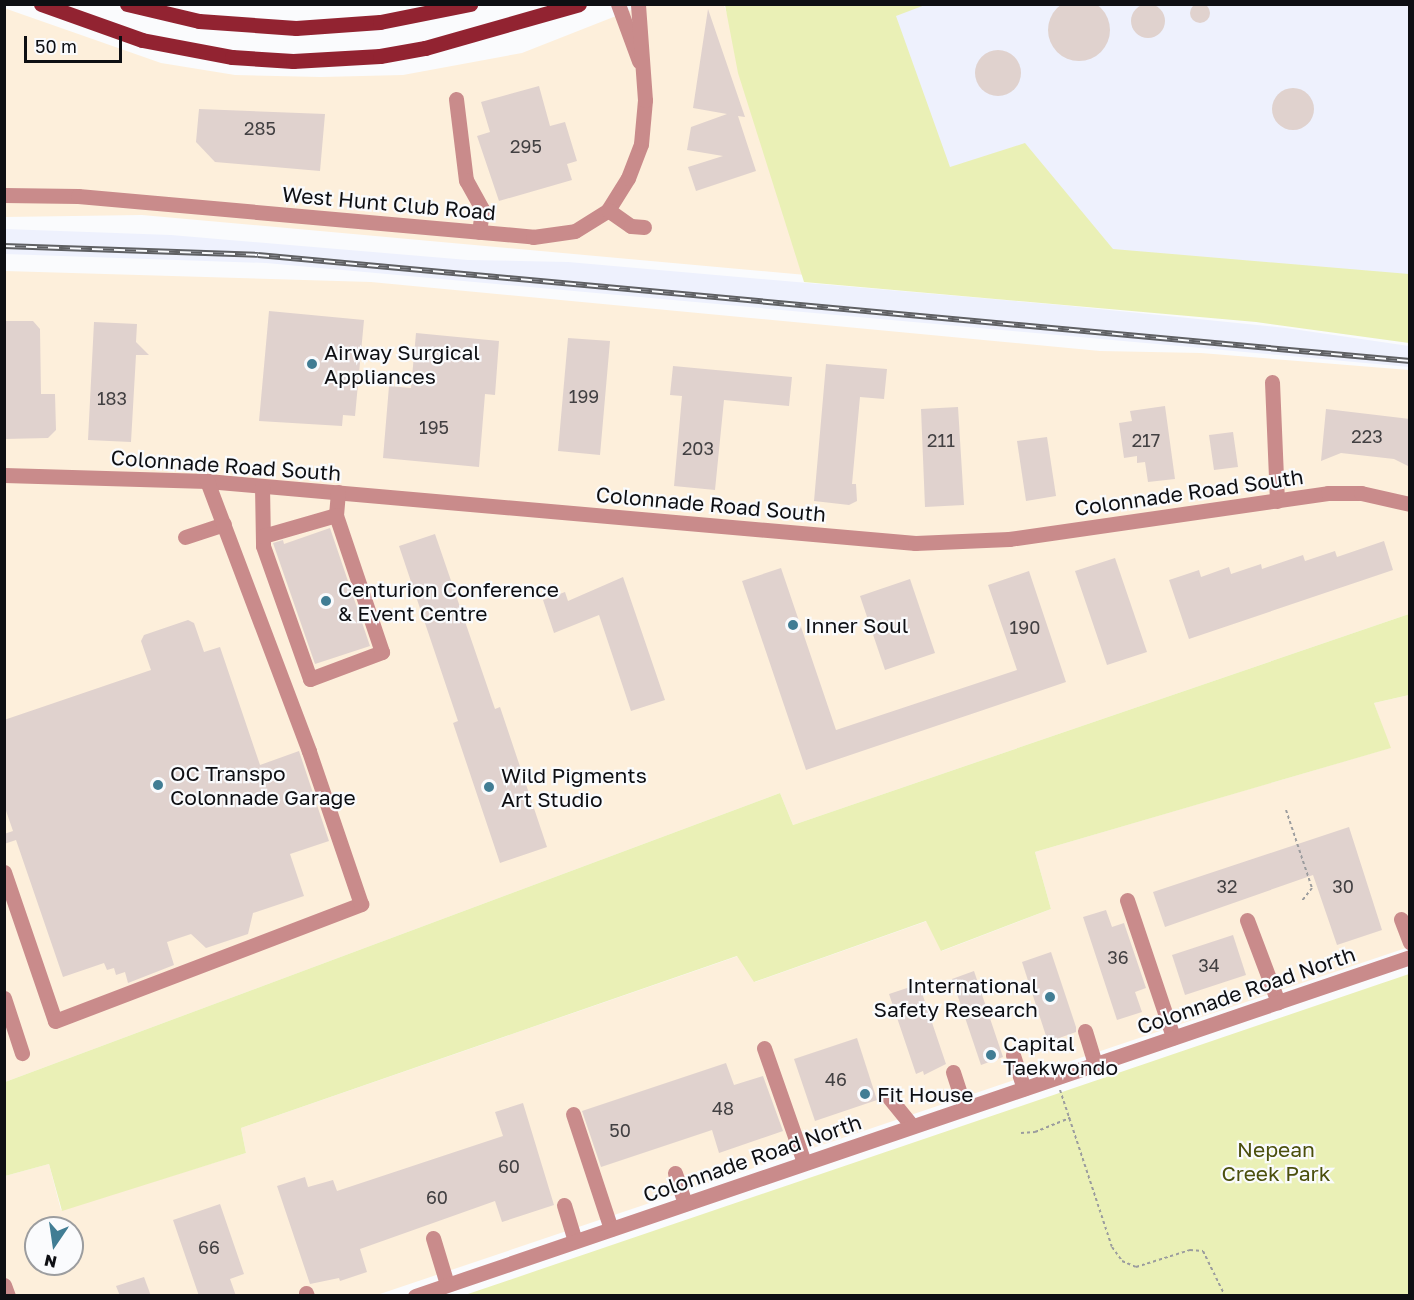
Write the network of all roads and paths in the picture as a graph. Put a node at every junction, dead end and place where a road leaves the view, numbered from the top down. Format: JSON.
{"nodes":[{"id":1,"x":41,"y":4,"type":"edge"},
{"id":2,"x":127,"y":4,"type":"edge"},
{"id":3,"x":470,"y":4,"type":"edge"},
{"id":4,"x":579,"y":4,"type":"edge"},
{"id":5,"x":618,"y":4,"type":"edge"},
{"id":6,"x":638,"y":4,"type":"edge"},
{"id":7,"x":181,"y":11,"type":"edge"},
{"id":8,"x":640,"y":64,"type":"junction"},
{"id":9,"x":456,"y":99,"type":"dead end"},
{"id":10,"x":4,"y":195,"type":"edge"},
{"id":11,"x":608,"y":210,"type":"junction"},
{"id":12,"x":644,"y":227,"type":"dead end"},
{"id":13,"x":479,"y":232,"type":"junction"},
{"id":14,"x":1272,"y":382,"type":"dead end"},
{"id":15,"x":4,"y":475,"type":"edge"},
{"id":16,"x":207,"y":481,"type":"junction"},
{"id":17,"x":262,"y":486,"type":"junction"},
{"id":18,"x":338,"y":492,"type":"junction"},
{"id":19,"x":1277,"y":501,"type":"junction"},
{"id":20,"x":1410,"y":504,"type":"edge"},
{"id":21,"x":336,"y":515,"type":"junction"},
{"id":22,"x":224,"y":524,"type":"junction"},
{"id":23,"x":263,"y":536,"type":"junction"},
{"id":24,"x":185,"y":537,"type":"dead end"},
{"id":25,"x":1287,"y":810,"type":"dead end"},
{"id":26,"x":4,"y":872,"type":"edge"},
{"id":27,"x":1127,"y":900,"type":"dead end"},
{"id":28,"x":1301,"y":902,"type":"dead end"},
{"id":29,"x":1401,"y":919,"type":"dead end"},
{"id":30,"x":1248,"y":920,"type":"dead end"},
{"id":31,"x":1410,"y":942,"type":"edge"},
{"id":32,"x":1410,"y":957,"type":"edge"},
{"id":33,"x":4,"y":998,"type":"edge"},
{"id":34,"x":1278,"y":1002,"type":"junction"},
{"id":35,"x":1085,"y":1032,"type":"dead end"},
{"id":36,"x":1173,"y":1037,"type":"junction"},
{"id":37,"x":764,"y":1048,"type":"dead end"},
{"id":38,"x":22,"y":1053,"type":"dead end"},
{"id":39,"x":1013,"y":1055,"type":"dead end"},
{"id":40,"x":1095,"y":1064,"type":"junction"},
{"id":41,"x":953,"y":1072,"type":"dead end"},
{"id":42,"x":1055,"y":1077,"type":"junction"},
{"id":43,"x":1024,"y":1088,"type":"junction"},
{"id":44,"x":887,"y":1095,"type":"dead end"},
{"id":45,"x":965,"y":1108,"type":"junction"},
{"id":46,"x":573,"y":1114,"type":"dead end"},
{"id":47,"x":1070,"y":1118,"type":"junction"},
{"id":48,"x":912,"y":1126,"type":"junction"},
{"id":49,"x":1021,"y":1133,"type":"dead end"},
{"id":50,"x":804,"y":1162,"type":"junction"},
{"id":51,"x":675,"y":1173,"type":"dead end"},
{"id":52,"x":685,"y":1203,"type":"junction"},
{"id":53,"x":564,"y":1205,"type":"dead end"},
{"id":54,"x":611,"y":1229,"type":"junction"},
{"id":55,"x":433,"y":1238,"type":"dead end"},
{"id":56,"x":575,"y":1240,"type":"junction"},
{"id":57,"x":447,"y":1284,"type":"junction"},
{"id":58,"x":4,"y":1286,"type":"edge"},
{"id":59,"x":8,"y":1296,"type":"edge"},
{"id":60,"x":415,"y":1296,"type":"edge"},
{"id":61,"x":1225,"y":1296,"type":"edge"}],
"edges":[{"from":1,"to":4,"type":"main road"},
{"from":2,"to":7,"type":"main road"},
{"from":3,"to":7,"type":"main road"},
{"from":5,"to":8,"type":"street","name":"West Hunt Club Road"},
{"from":6,"to":8,"type":"street","name":"West Hunt Club Road"},
{"from":8,"to":11,"type":"street","name":"West Hunt Club Road"},
{"from":9,"to":13,"type":"street"},
{"from":10,"to":13,"type":"street","name":"West Hunt Club Road"},
{"from":11,"to":12,"type":"street"},
{"from":11,"to":13,"type":"street","name":"West Hunt Club Road"},
{"from":14,"to":19,"type":"street"},
{"from":15,"to":16,"type":"street","name":"Colonnade Road South"},
{"from":16,"to":17,"type":"street","name":"Colonnade Road South"},
{"from":16,"to":22,"type":"street"},
{"from":17,"to":18,"type":"street","name":"Colonnade Road South"},
{"from":17,"to":23,"type":"street"},
{"from":18,"to":19,"type":"street","name":"Colonnade Road South"},
{"from":18,"to":21,"type":"street"},
{"from":19,"to":20,"type":"street","name":"Colonnade Road South"},
{"from":21,"to":23,"type":"street"},
{"from":21,"to":23,"type":"street"},
{"from":22,"to":24,"type":"street"},
{"from":22,"to":26,"type":"street"},
{"from":25,"to":28,"type":"path"},
{"from":27,"to":36,"type":"street"},
{"from":29,"to":31,"type":"street"},
{"from":30,"to":34,"type":"street"},
{"from":32,"to":34,"type":"street","name":"Colonnade Road North"},
{"from":33,"to":38,"type":"street"},
{"from":34,"to":36,"type":"street","name":"Colonnade Road North"},
{"from":35,"to":40,"type":"street"},
{"from":36,"to":40,"type":"street","name":"Colonnade Road North"},
{"from":37,"to":50,"type":"street"},
{"from":39,"to":43,"type":"street"},
{"from":40,"to":42,"type":"street","name":"Colonnade Road North"},
{"from":41,"to":45,"type":"street"},
{"from":42,"to":43,"type":"street","name":"Colonnade Road North"},
{"from":42,"to":47,"type":"path"},
{"from":43,"to":45,"type":"street","name":"Colonnade Road North"},
{"from":44,"to":48,"type":"street"},
{"from":45,"to":48,"type":"street","name":"Colonnade Road North"},
{"from":46,"to":54,"type":"street"},
{"from":47,"to":49,"type":"path"},
{"from":47,"to":61,"type":"path"},
{"from":48,"to":50,"type":"street","name":"Colonnade Road North"},
{"from":50,"to":52,"type":"street","name":"Colonnade Road North"},
{"from":51,"to":52,"type":"street"},
{"from":52,"to":54,"type":"street","name":"Colonnade Road North"},
{"from":53,"to":56,"type":"street"},
{"from":54,"to":56,"type":"street","name":"Colonnade Road North"},
{"from":55,"to":57,"type":"street"},
{"from":56,"to":57,"type":"street","name":"Colonnade Road North"},
{"from":57,"to":60,"type":"street","name":"Colonnade Road North"},
{"from":58,"to":59,"type":"street"}]}
